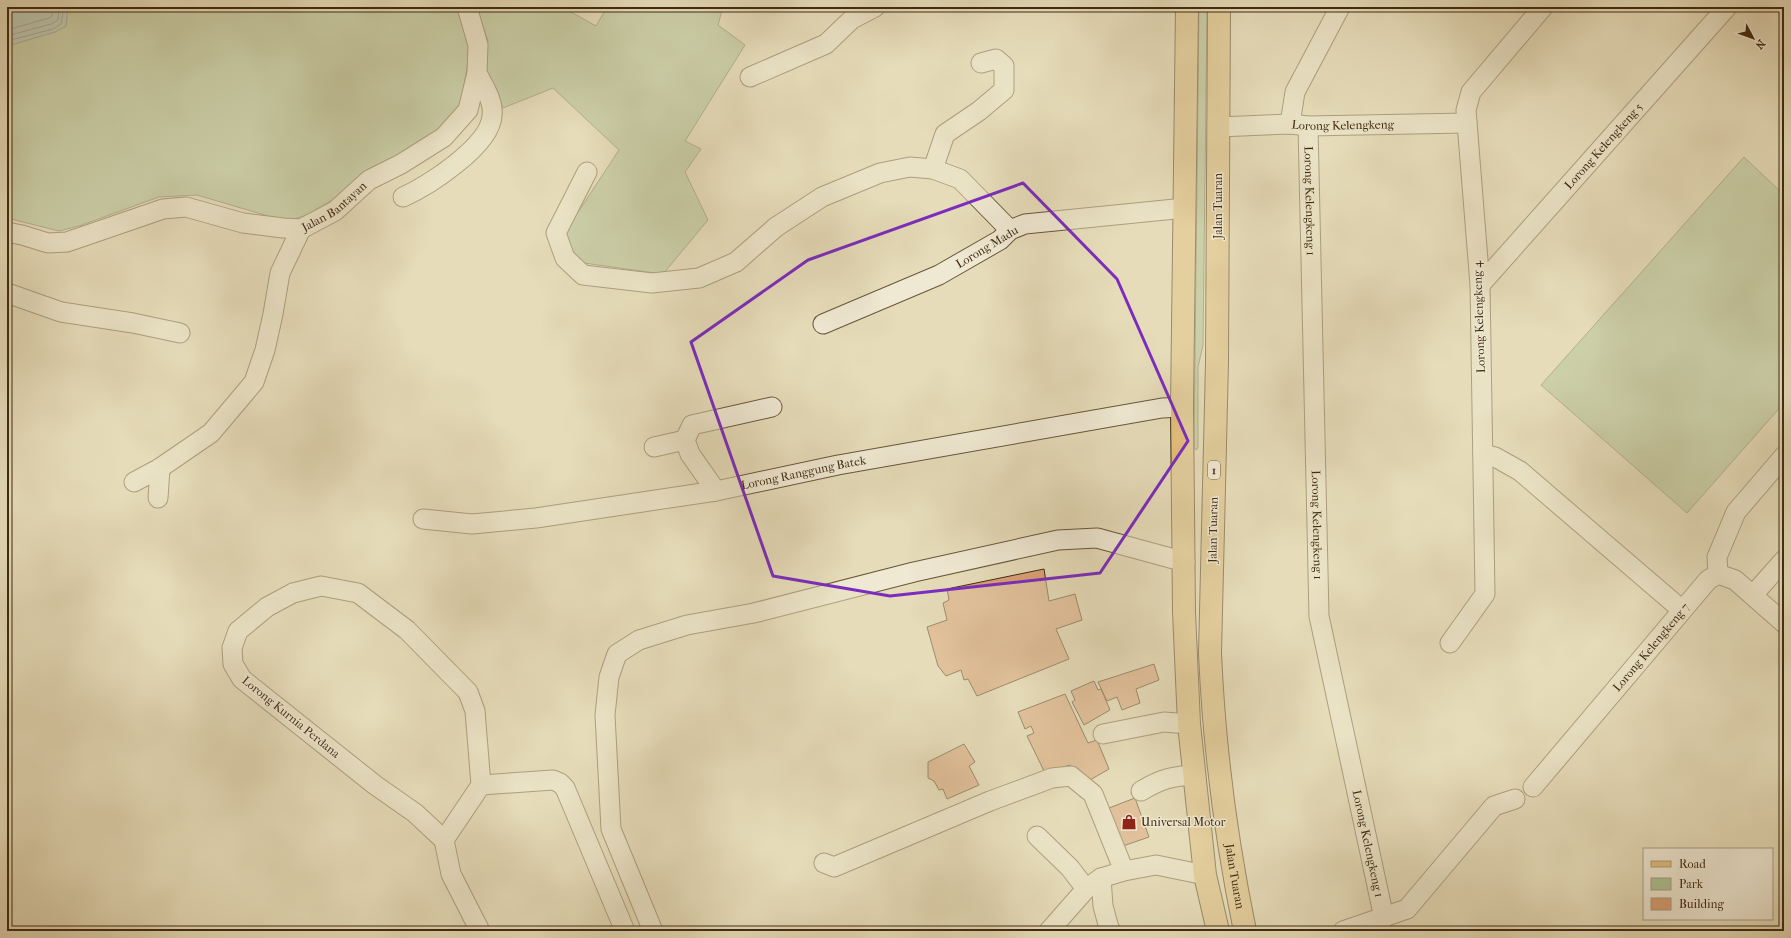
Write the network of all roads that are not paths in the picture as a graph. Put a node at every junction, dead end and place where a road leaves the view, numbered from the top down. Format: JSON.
{"nodes":[{"id":1,"x":467,"y":7,"type":"edge"},
{"id":2,"x":875,"y":7,"type":"edge"},
{"id":3,"x":1187,"y":7,"type":"edge"},
{"id":4,"x":1220,"y":7,"type":"edge"},
{"id":5,"x":1340,"y":7,"type":"edge"},
{"id":6,"x":1543,"y":7,"type":"edge"},
{"id":7,"x":1727,"y":7,"type":"edge"},
{"id":8,"x":981,"y":63,"type":"dead end"},
{"id":9,"x":477,"y":73,"type":"junction"},
{"id":10,"x":750,"y":78,"type":"dead end"},
{"id":11,"x":1467,"y":123,"type":"junction"},
{"id":12,"x":1299,"y":125,"type":"junction"},
{"id":13,"x":1218,"y":128,"type":"junction"},
{"id":14,"x":933,"y":169,"type":"junction"},
{"id":15,"x":587,"y":172,"type":"dead end"},
{"id":16,"x":403,"y":197,"type":"dead end"},
{"id":17,"x":1185,"y":208,"type":"junction"},
{"id":18,"x":301,"y":229,"type":"junction"},
{"id":19,"x":1010,"y":230,"type":"junction"},
{"id":20,"x":7,"y":232,"type":"edge"},
{"id":21,"x":1480,"y":285,"type":"junction"},
{"id":22,"x":7,"y":293,"type":"edge"},
{"id":23,"x":823,"y":324,"type":"dead end"},
{"id":24,"x":180,"y":333,"type":"dead end"},
{"id":25,"x":1217,"y":362,"type":"junction"},
{"id":26,"x":772,"y":407,"type":"dead end"},
{"id":27,"x":1182,"y":407,"type":"junction"},
{"id":28,"x":685,"y":440,"type":"junction"},
{"id":29,"x":1182,"y":445,"type":"junction"},
{"id":30,"x":654,"y":447,"type":"dead end"},
{"id":31,"x":1483,"y":454,"type":"junction"},
{"id":32,"x":1784,"y":456,"type":"edge"},
{"id":33,"x":160,"y":468,"type":"junction"},
{"id":34,"x":134,"y":482,"type":"dead end"},
{"id":35,"x":716,"y":491,"type":"junction"},
{"id":36,"x":158,"y":498,"type":"dead end"},
{"id":37,"x":423,"y":519,"type":"dead end"},
{"id":38,"x":1784,"y":560,"type":"edge"},
{"id":39,"x":1185,"y":562,"type":"junction"},
{"id":40,"x":1718,"y":574,"type":"junction"},
{"id":41,"x":1753,"y":595,"type":"junction"},
{"id":42,"x":1682,"y":610,"type":"junction"},
{"id":43,"x":1784,"y":623,"type":"edge"},
{"id":44,"x":1450,"y":643,"type":"dead end"},
{"id":45,"x":1189,"y":724,"type":"junction"},
{"id":46,"x":1103,"y":734,"type":"dead end"},
{"id":47,"x":1195,"y":775,"type":"junction"},
{"id":48,"x":481,"y":785,"type":"junction"},
{"id":49,"x":1533,"y":787,"type":"dead end"},
{"id":50,"x":1141,"y":791,"type":"dead end"},
{"id":51,"x":1515,"y":799,"type":"dead end"},
{"id":52,"x":1037,"y":836,"type":"dead end"},
{"id":53,"x":444,"y":840,"type":"junction"},
{"id":54,"x":824,"y":863,"type":"dead end"},
{"id":55,"x":1124,"y":871,"type":"junction"},
{"id":56,"x":1205,"y":875,"type":"junction"},
{"id":57,"x":1094,"y":884,"type":"junction"},
{"id":58,"x":1384,"y":918,"type":"junction"},
{"id":59,"x":480,"y":931,"type":"edge"},
{"id":60,"x":625,"y":931,"type":"edge"},
{"id":61,"x":653,"y":931,"type":"edge"},
{"id":62,"x":1048,"y":931,"type":"edge"},
{"id":63,"x":1111,"y":931,"type":"edge"},
{"id":64,"x":1218,"y":931,"type":"edge"},
{"id":65,"x":1245,"y":931,"type":"edge"},
{"id":66,"x":1343,"y":931,"type":"edge"}],
"edges":[{"from":1,"to":9,"type":"street","name":"Jalan Bantayan"},
{"from":2,"to":10,"type":"street"},
{"from":3,"to":17,"type":"main road"},
{"from":4,"to":13,"type":"main road","name":"Jalan Tuaran","number":"1"},
{"from":5,"to":12,"type":"street","name":"Lorong Kelengkeng 1"},
{"from":6,"to":11,"type":"street","name":"Lorong Kelengkeng 4"},
{"from":7,"to":21,"type":"street","name":"Lorong Kelengkeng 5"},
{"from":8,"to":14,"type":"street"},
{"from":9,"to":16,"type":"street"},
{"from":9,"to":18,"type":"street","name":"Jalan Bantayan"},
{"from":11,"to":12,"type":"street","name":"Lorong Kelengkeng"},
{"from":11,"to":21,"type":"street","name":"Lorong Kelengkeng 4"},
{"from":12,"to":13,"type":"street","name":"Lorong Kelengkeng"},
{"from":12,"to":58,"type":"street","name":"Lorong Kelengkeng 1"},
{"from":13,"to":25,"type":"main road","name":"Jalan Tuaran","number":"1"},
{"from":14,"to":15,"type":"street"},
{"from":14,"to":19,"type":"street"},
{"from":17,"to":19,"type":"street","name":"Lorong Madu"},
{"from":17,"to":27,"type":"main road"},
{"from":18,"to":20,"type":"street","name":"Jalan Bantayan"},
{"from":18,"to":33,"type":"street"},
{"from":19,"to":23,"type":"street","name":"Lorong Madu"},
{"from":21,"to":31,"type":"street","name":"Lorong Kelengkeng 4"},
{"from":22,"to":24,"type":"street"},
{"from":25,"to":29,"type":"main road"},
{"from":25,"to":65,"type":"main road","name":"Jalan Tuaran","number":"1"},
{"from":26,"to":28,"type":"street"},
{"from":27,"to":29,"type":"main road"},
{"from":27,"to":35,"type":"street","name":"Lorong Ranggung Batek"},
{"from":28,"to":30,"type":"street"},
{"from":28,"to":35,"type":"street"},
{"from":29,"to":39,"type":"main road"},
{"from":31,"to":42,"type":"street"},
{"from":31,"to":44,"type":"street","name":"Lorong Kelengkeng 4"},
{"from":32,"to":40,"type":"street"},
{"from":33,"to":34,"type":"street"},
{"from":33,"to":36,"type":"street"},
{"from":35,"to":37,"type":"street","name":"Lorong Ranggung Batek"},
{"from":38,"to":41,"type":"street"},
{"from":39,"to":45,"type":"main road"},
{"from":39,"to":61,"type":"street"},
{"from":40,"to":41,"type":"street"},
{"from":40,"to":42,"type":"street","name":"Lorong Kelengkeng 7"},
{"from":41,"to":43,"type":"street"},
{"from":42,"to":49,"type":"street","name":"Lorong Kelengkeng 7"},
{"from":45,"to":46,"type":"street"},
{"from":45,"to":47,"type":"main road"},
{"from":47,"to":50,"type":"street"},
{"from":47,"to":56,"type":"main road"},
{"from":48,"to":53,"type":"street"},
{"from":48,"to":53,"type":"street","name":"Lorong Kurnia Perdana"},
{"from":48,"to":60,"type":"street"},
{"from":51,"to":58,"type":"street"},
{"from":52,"to":57,"type":"street"},
{"from":53,"to":59,"type":"street"},
{"from":54,"to":55,"type":"street"},
{"from":55,"to":56,"type":"street"},
{"from":55,"to":57,"type":"street"},
{"from":56,"to":64,"type":"main road"},
{"from":57,"to":62,"type":"street"},
{"from":57,"to":63,"type":"street"},
{"from":58,"to":66,"type":"street"}]}
